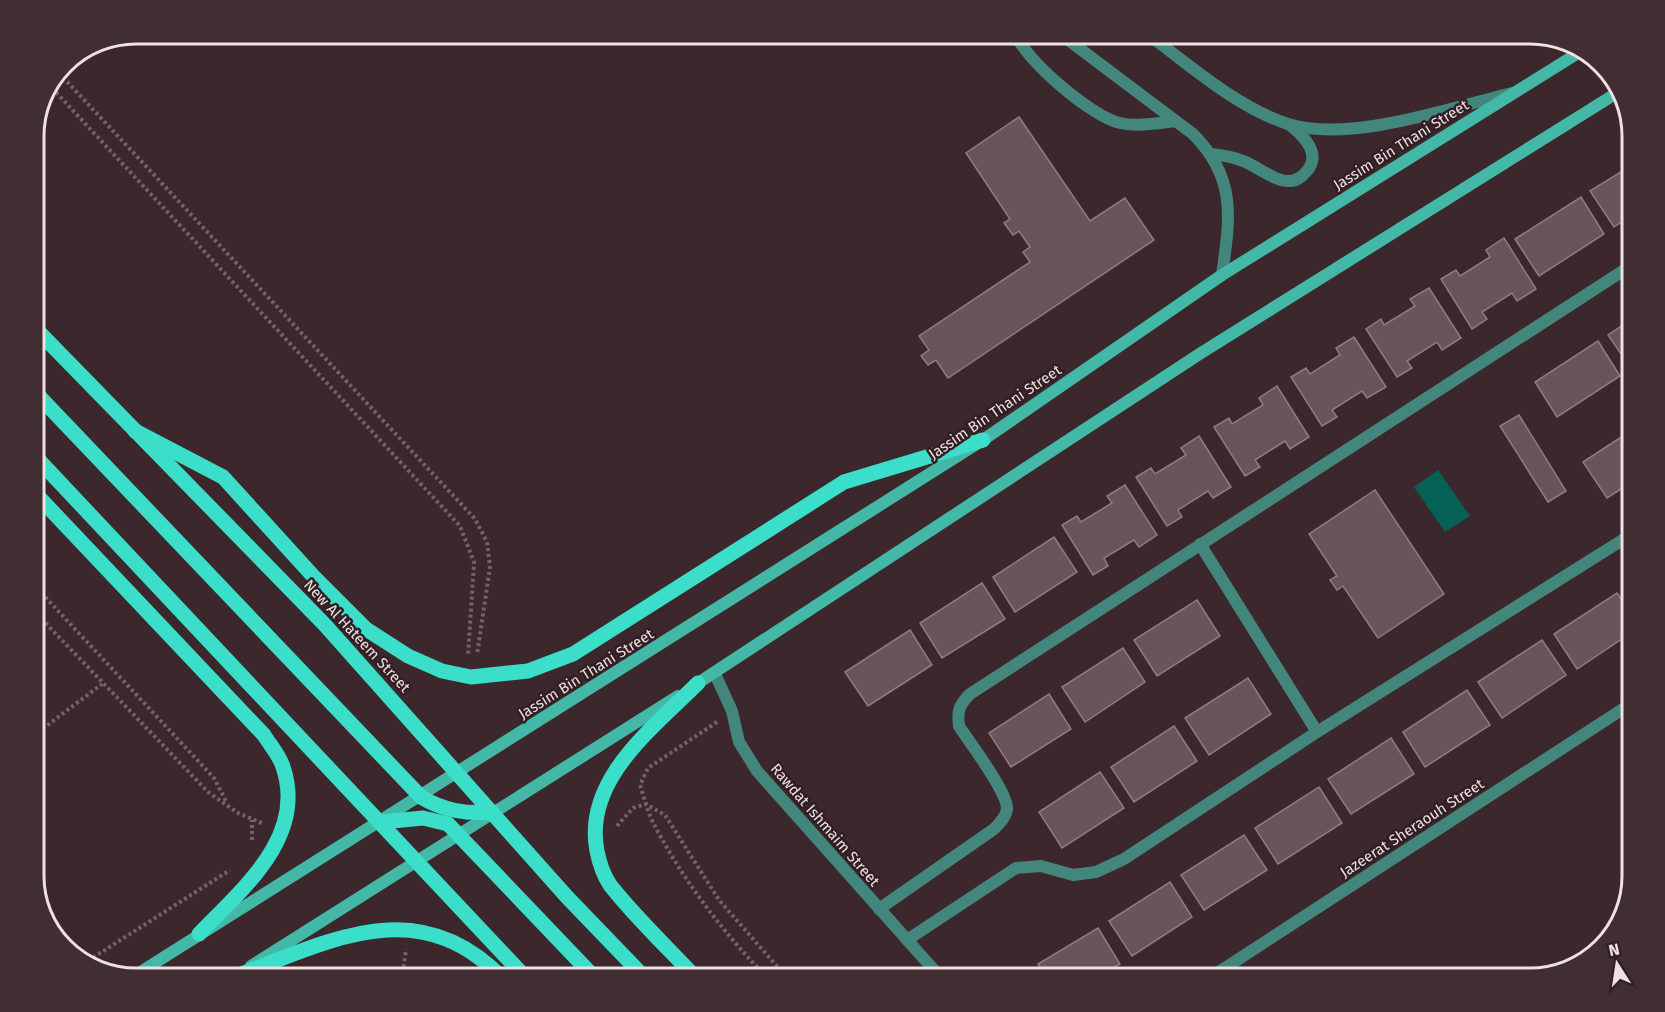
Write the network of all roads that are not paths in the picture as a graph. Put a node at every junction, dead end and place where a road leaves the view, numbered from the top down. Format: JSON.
{"nodes":[{"id":1,"x":1022,"y":43,"type":"edge"},
{"id":2,"x":1072,"y":43,"type":"edge"},
{"id":3,"x":1160,"y":43,"type":"edge"},
{"id":4,"x":1574,"y":55,"type":"edge"},
{"id":5,"x":1513,"y":92,"type":"junction"},
{"id":6,"x":1613,"y":97,"type":"edge"},
{"id":7,"x":1176,"y":121,"type":"junction"},
{"id":8,"x":1288,"y":123,"type":"junction"},
{"id":9,"x":1211,"y":154,"type":"junction"},
{"id":10,"x":1621,"y":272,"type":"edge"},
{"id":11,"x":1222,"y":275,"type":"junction"},
{"id":12,"x":44,"y":337,"type":"edge"},
{"id":13,"x":44,"y":402,"type":"edge"},
{"id":14,"x":135,"y":431,"type":"junction"},
{"id":15,"x":983,"y":440,"type":"junction"},
{"id":16,"x":44,"y":466,"type":"edge"},
{"id":17,"x":44,"y":502,"type":"edge"},
{"id":18,"x":1622,"y":541,"type":"edge"},
{"id":19,"x":1200,"y":544,"type":"junction"},
{"id":20,"x":715,"y":674,"type":"junction"},
{"id":21,"x":698,"y":683,"type":"junction"},
{"id":22,"x":1622,"y":710,"type":"edge"},
{"id":23,"x":1317,"y":732,"type":"junction"},
{"id":24,"x":458,"y":774,"type":"junction"},
{"id":25,"x":421,"y":797,"type":"junction"},
{"id":26,"x":492,"y":812,"type":"junction"},
{"id":27,"x":382,"y":822,"type":"junction"},
{"id":28,"x":458,"y":834,"type":"junction"},
{"id":29,"x":418,"y":860,"type":"junction"},
{"id":30,"x":879,"y":909,"type":"junction"},
{"id":31,"x":199,"y":934,"type":"junction"},
{"id":32,"x":907,"y":940,"type":"junction"},
{"id":33,"x":146,"y":968,"type":"edge"},
{"id":34,"x":246,"y":968,"type":"edge"},
{"id":35,"x":259,"y":968,"type":"edge"},
{"id":36,"x":493,"y":968,"type":"edge"},
{"id":37,"x":517,"y":968,"type":"edge"},
{"id":38,"x":586,"y":968,"type":"edge"},
{"id":39,"x":635,"y":968,"type":"edge"},
{"id":40,"x":687,"y":968,"type":"edge"},
{"id":41,"x":932,"y":968,"type":"edge"},
{"id":42,"x":1225,"y":968,"type":"edge"}],
"edges":[{"from":1,"to":7,"type":"street"},
{"from":2,"to":7,"type":"street"},
{"from":3,"to":8,"type":"street"},
{"from":4,"to":5,"type":"main road","name":"Jassim Bin Thani Street"},
{"from":5,"to":8,"type":"street"},
{"from":5,"to":11,"type":"main road","name":"Jassim Bin Thani Street"},
{"from":6,"to":20,"type":"main road"},
{"from":7,"to":9,"type":"street"},
{"from":8,"to":9,"type":"street"},
{"from":9,"to":11,"type":"street"},
{"from":10,"to":19,"type":"street"},
{"from":11,"to":15,"type":"main road","name":"Jassim Bin Thani Street"},
{"from":12,"to":14,"type":"main road","name":"New Al Hateem Street"},
{"from":13,"to":25,"type":"main road"},
{"from":14,"to":15,"type":"main road"},
{"from":14,"to":24,"type":"main road","name":"New Al Hateem Street"},
{"from":15,"to":24,"type":"main road","name":"Jassim Bin Thani Street"},
{"from":16,"to":27,"type":"main road"},
{"from":17,"to":31,"type":"main road"},
{"from":18,"to":23,"type":"street"},
{"from":19,"to":23,"type":"street"},
{"from":19,"to":30,"type":"street"},
{"from":20,"to":21,"type":"main road"},
{"from":20,"to":30,"type":"street","name":"Rawdat Ishmaim Street"},
{"from":21,"to":26,"type":"main road"},
{"from":21,"to":40,"type":"main road"},
{"from":22,"to":42,"type":"street","name":"Jazeerat Sheraouh Street"},
{"from":23,"to":32,"type":"street"},
{"from":24,"to":25,"type":"main road","name":"Jassim Bin Thani Street"},
{"from":24,"to":26,"type":"main road","name":"New Al Hateem Street"},
{"from":25,"to":26,"type":"main road"},
{"from":25,"to":27,"type":"main road","name":"Jassim Bin Thani Street"},
{"from":26,"to":28,"type":"main road"},
{"from":26,"to":39,"type":"main road","name":"New Al Hateem Street"},
{"from":27,"to":28,"type":"main road"},
{"from":27,"to":29,"type":"main road"},
{"from":27,"to":31,"type":"main road"},
{"from":28,"to":29,"type":"main road"},
{"from":28,"to":38,"type":"main road"},
{"from":29,"to":34,"type":"main road"},
{"from":29,"to":37,"type":"main road"},
{"from":30,"to":32,"type":"street","name":"Rawdat Ishmaim Street"},
{"from":31,"to":33,"type":"main road"},
{"from":32,"to":41,"type":"street","name":"Rawdat Ishmaim Street"},
{"from":35,"to":36,"type":"main road"}]}
